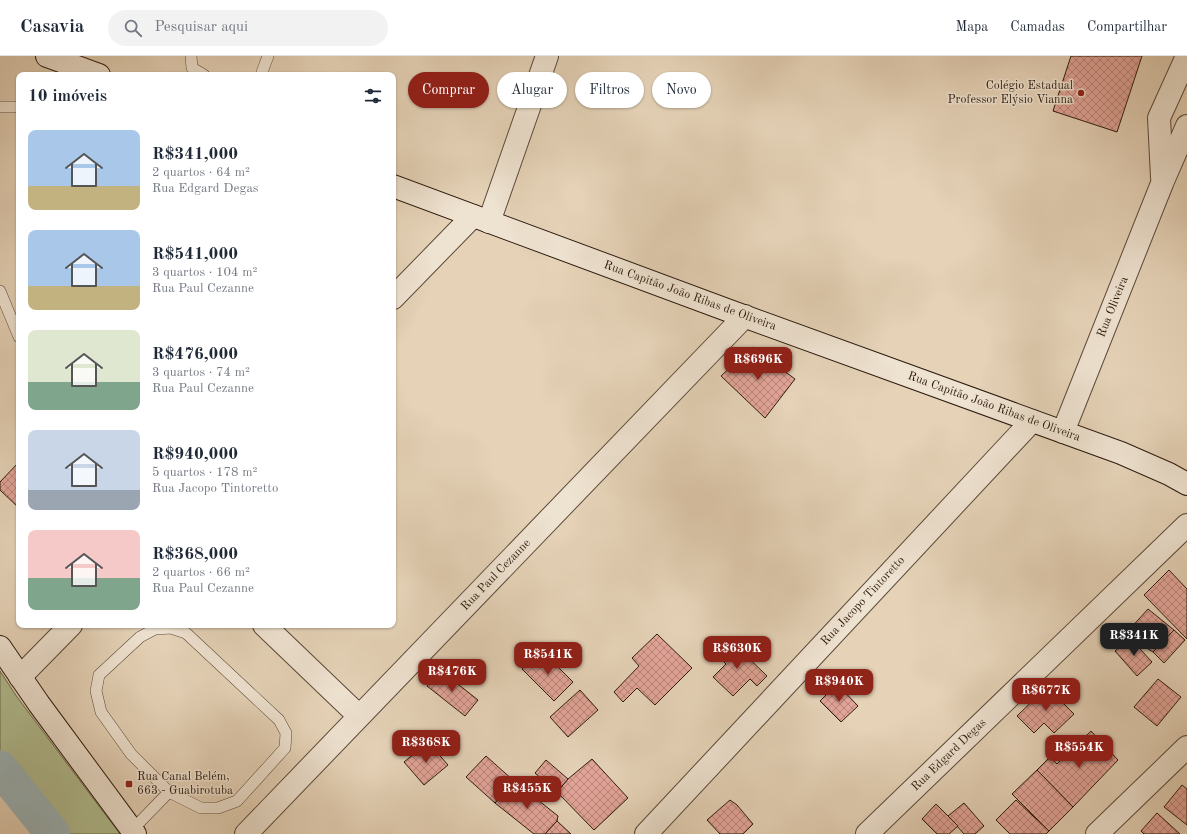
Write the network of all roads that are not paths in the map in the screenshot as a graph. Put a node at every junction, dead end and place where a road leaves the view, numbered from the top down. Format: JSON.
{"nodes":[{"id":1,"x":47,"y":56,"type":"edge"},
{"id":2,"x":191,"y":56,"type":"edge"},
{"id":3,"x":268,"y":56,"type":"edge"},
{"id":4,"x":547,"y":56,"type":"edge"},
{"id":5,"x":1187,"y":56,"type":"edge"},
{"id":6,"x":91,"y":72,"type":"edge"},
{"id":7,"x":199,"y":72,"type":"edge"},
{"id":8,"x":262,"y":72,"type":"edge"},
{"id":9,"x":0,"y":107,"type":"edge"},
{"id":10,"x":16,"y":108,"type":"edge"},
{"id":11,"x":1187,"y":126,"type":"edge"},
{"id":12,"x":1163,"y":181,"type":"junction"},
{"id":13,"x":396,"y":187,"type":"edge"},
{"id":14,"x":481,"y":219,"type":"junction"},
{"id":15,"x":0,"y":291,"type":"edge"},
{"id":16,"x":396,"y":295,"type":"edge"},
{"id":17,"x":745,"y":316,"type":"junction"},
{"id":18,"x":16,"y":330,"type":"edge"},
{"id":19,"x":1032,"y":421,"type":"junction"},
{"id":20,"x":1064,"y":432,"type":"junction"},
{"id":21,"x":1187,"y":484,"type":"edge"},
{"id":22,"x":1187,"y":525,"type":"edge"},
{"id":23,"x":68,"y":628,"type":"edge"},
{"id":24,"x":267,"y":628,"type":"edge"},
{"id":25,"x":0,"y":647,"type":"edge"},
{"id":26,"x":20,"y":677,"type":"junction"},
{"id":27,"x":360,"y":716,"type":"junction"},
{"id":28,"x":1187,"y":747,"type":"edge"},
{"id":29,"x":169,"y":792,"type":"junction"},
{"id":30,"x":134,"y":832,"type":"edge"},
{"id":31,"x":246,"y":834,"type":"edge"},
{"id":32,"x":646,"y":834,"type":"edge"},
{"id":33,"x":867,"y":834,"type":"edge"},
{"id":34,"x":1097,"y":834,"type":"edge"}],
"edges":[{"from":1,"to":6,"type":"street"},
{"from":2,"to":7,"type":"lane"},
{"from":3,"to":8,"type":"lane"},
{"from":4,"to":14,"type":"street"},
{"from":5,"to":12,"type":"street","name":"Rua Oliveira"},
{"from":9,"to":10,"type":"lane"},
{"from":11,"to":12,"type":"street","name":"Rua Oliveira"},
{"from":12,"to":20,"type":"street","name":"Rua Oliveira"},
{"from":13,"to":14,"type":"street","name":"Rua Capitão João Ribas de Oliveira"},
{"from":14,"to":16,"type":"street"},
{"from":14,"to":17,"type":"street","name":"Rua Capitão João Ribas de Oliveira"},
{"from":15,"to":18,"type":"lane"},
{"from":17,"to":19,"type":"street","name":"Rua Capitão João Ribas de Oliveira"},
{"from":17,"to":27,"type":"street","name":"Rua Paul Cezanne"},
{"from":19,"to":20,"type":"street","name":"Rua Capitão João Ribas de Oliveira"},
{"from":19,"to":32,"type":"street","name":"Rua Jacopo Tintoretto"},
{"from":20,"to":21,"type":"street","name":"Rua Capitão João Ribas de Oliveira"},
{"from":22,"to":33,"type":"street","name":"Rua Edgard Degas"},
{"from":23,"to":26,"type":"street"},
{"from":24,"to":27,"type":"street"},
{"from":25,"to":26,"type":"street"},
{"from":26,"to":30,"type":"street"},
{"from":27,"to":31,"type":"street","name":"Rua Paul Cezanne"},
{"from":28,"to":34,"type":"street"},
{"from":29,"to":29,"type":"lane"},
{"from":29,"to":30,"type":"lane"}]}
